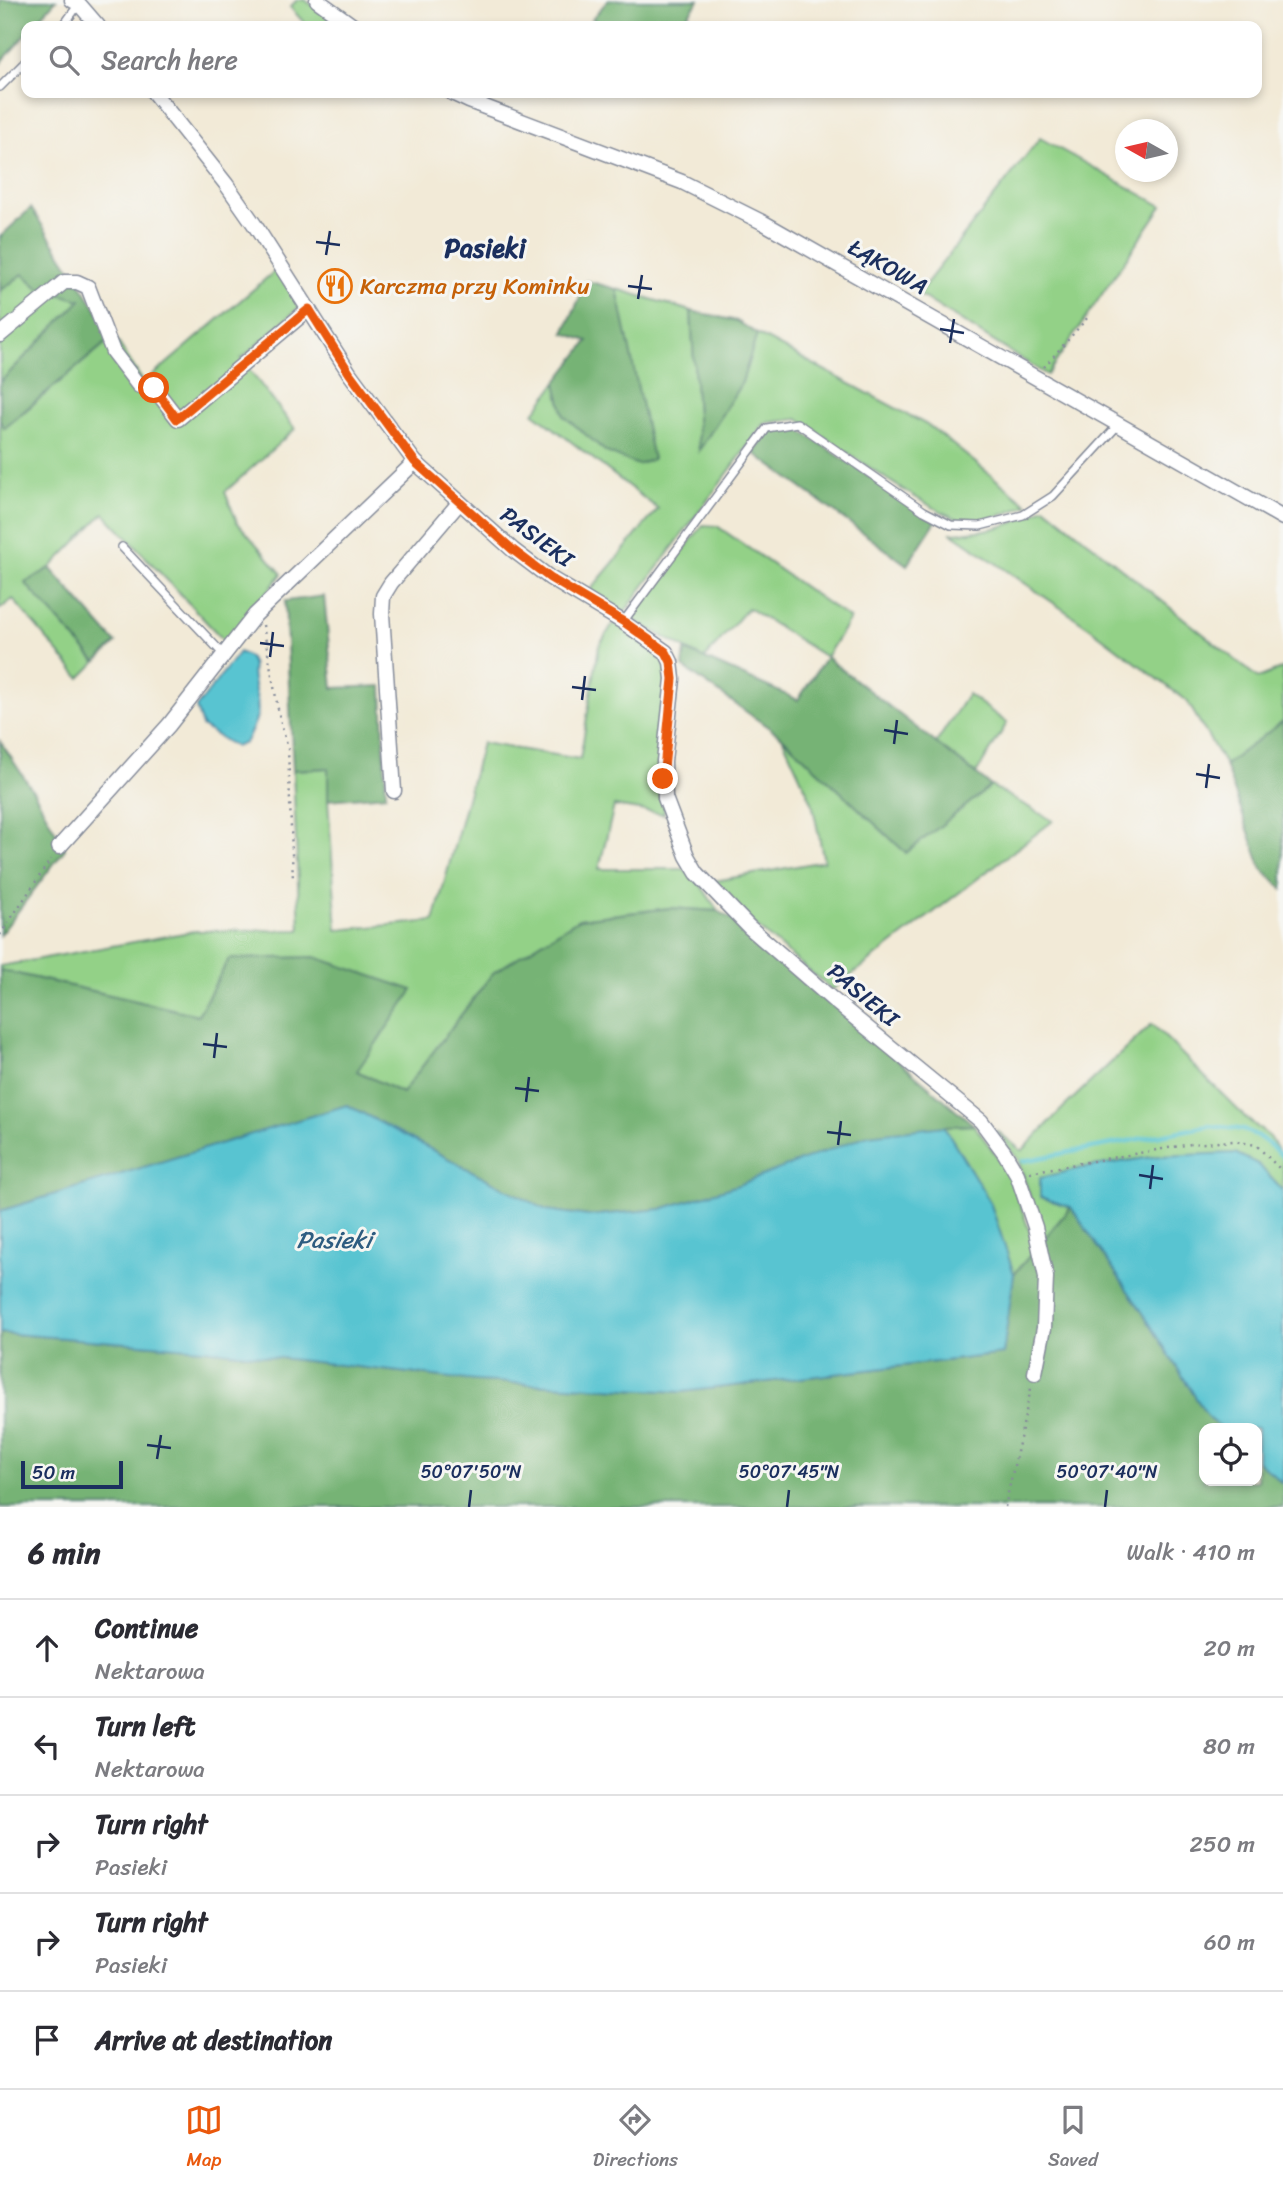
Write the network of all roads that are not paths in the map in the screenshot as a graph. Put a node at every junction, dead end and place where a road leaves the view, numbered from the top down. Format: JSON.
{"nodes":[{"id":1,"x":317,"y":0,"type":"edge"},
{"id":2,"x":77,"y":1,"type":"edge"},
{"id":3,"x":65,"y":21,"type":"edge"},
{"id":4,"x":94,"y":21,"type":"edge"},
{"id":5,"x":346,"y":21,"type":"edge"},
{"id":6,"x":21,"y":66,"type":"edge"},
{"id":7,"x":0,"y":87,"type":"edge"},
{"id":8,"x":158,"y":98,"type":"edge"},
{"id":9,"x":463,"y":98,"type":"edge"},
{"id":10,"x":309,"y":309,"type":"junction"},
{"id":11,"x":0,"y":335,"type":"edge"},
{"id":12,"x":1119,"y":424,"type":"junction"},
{"id":13,"x":415,"y":462,"type":"junction"},
{"id":14,"x":459,"y":503,"type":"junction"},
{"id":15,"x":1283,"y":518,"type":"edge"},
{"id":16,"x":122,"y":547,"type":"dead end"},
{"id":17,"x":624,"y":622,"type":"junction"},
{"id":18,"x":224,"y":655,"type":"junction"},
{"id":19,"x":394,"y":791,"type":"dead end"},
{"id":20,"x":59,"y":847,"type":"road end"},
{"id":21,"x":1035,"y":1373,"type":"road end"}],
"edges":[{"from":1,"to":5,"type":"street"},
{"from":2,"to":3,"type":"lane"},
{"from":2,"to":4,"type":"street"},
{"from":6,"to":7,"type":"lane"},
{"from":8,"to":10,"type":"street","name":"PASIEKI"},
{"from":9,"to":12,"type":"street","name":"ŁĄKOWA"},
{"from":10,"to":11,"type":"street"},
{"from":10,"to":13,"type":"street","name":"PASIEKI"},
{"from":12,"to":15,"type":"street","name":"ŁĄKOWA"},
{"from":12,"to":17,"type":"lane"},
{"from":13,"to":14,"type":"street","name":"PASIEKI"},
{"from":13,"to":18,"type":"street"},
{"from":14,"to":17,"type":"street","name":"PASIEKI"},
{"from":14,"to":19,"type":"street"},
{"from":16,"to":18,"type":"lane"},
{"from":17,"to":21,"type":"street","name":"PASIEKI"},
{"from":18,"to":20,"type":"street"}]}
